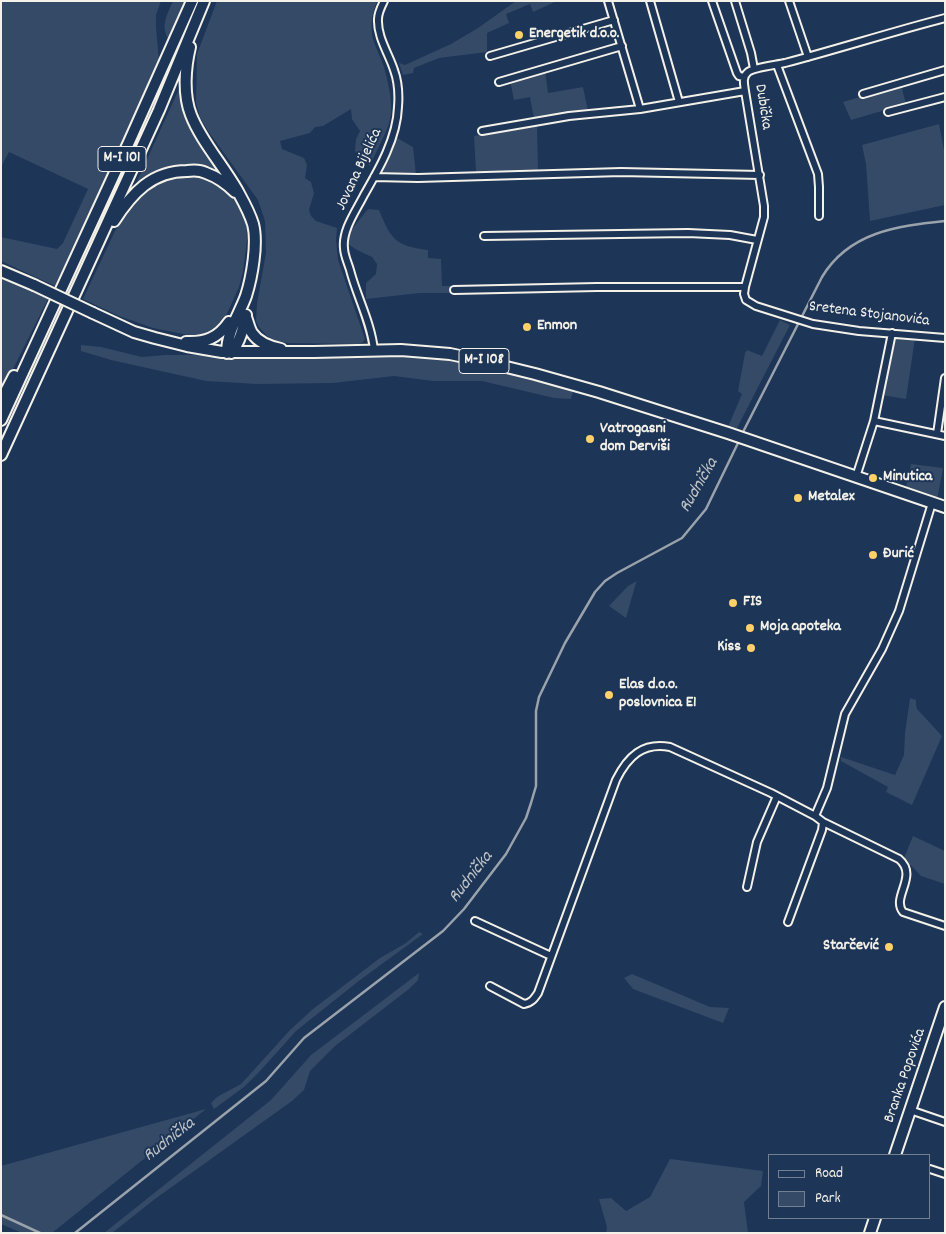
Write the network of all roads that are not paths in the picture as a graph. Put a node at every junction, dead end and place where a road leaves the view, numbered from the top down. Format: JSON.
{"nodes":[{"id":1,"x":192,"y":1,"type":"edge"},
{"id":2,"x":205,"y":1,"type":"edge"},
{"id":3,"x":384,"y":1,"type":"edge"},
{"id":4,"x":608,"y":1,"type":"edge"},
{"id":5,"x":650,"y":1,"type":"edge"},
{"id":6,"x":712,"y":1,"type":"edge"},
{"id":7,"x":734,"y":1,"type":"edge"},
{"id":8,"x":789,"y":1,"type":"edge"},
{"id":9,"x":945,"y":18,"type":"edge"},
{"id":10,"x":614,"y":20,"type":"junction"},
{"id":11,"x":622,"y":46,"type":"junction"},
{"id":12,"x":490,"y":56,"type":"dead end"},
{"id":13,"x":808,"y":57,"type":"junction"},
{"id":14,"x":777,"y":65,"type":"junction"},
{"id":15,"x":754,"y":69,"type":"junction"},
{"id":16,"x":945,"y":70,"type":"edge"},
{"id":17,"x":744,"y":78,"type":"junction"},
{"id":18,"x":499,"y":82,"type":"dead end"},
{"id":19,"x":745,"y":90,"type":"junction"},
{"id":20,"x":863,"y":94,"type":"dead end"},
{"id":21,"x":945,"y":97,"type":"edge"},
{"id":22,"x":680,"y":102,"type":"junction"},
{"id":23,"x":640,"y":109,"type":"junction"},
{"id":24,"x":888,"y":112,"type":"dead end"},
{"id":25,"x":482,"y":131,"type":"dead end"},
{"id":26,"x":760,"y":175,"type":"junction"},
{"id":27,"x":374,"y":177,"type":"junction"},
{"id":28,"x":240,"y":195,"type":"junction"},
{"id":29,"x":819,"y":216,"type":"dead end"},
{"id":30,"x":484,"y":236,"type":"dead end"},
{"id":31,"x":757,"y":240,"type":"junction"},
{"id":32,"x":1,"y":271,"type":"edge"},
{"id":33,"x":84,"y":274,"type":"junction"},
{"id":34,"x":744,"y":287,"type":"junction"},
{"id":35,"x":454,"y":290,"type":"dead end"},
{"id":36,"x":244,"y":298,"type":"junction"},
{"id":37,"x":49,"y":315,"type":"junction"},
{"id":38,"x":246,"y":317,"type":"junction"},
{"id":39,"x":892,"y":333,"type":"junction"},
{"id":40,"x":945,"y":338,"type":"edge"},
{"id":41,"x":167,"y":341,"type":"junction"},
{"id":42,"x":374,"y":350,"type":"junction"},
{"id":43,"x":314,"y":352,"type":"junction"},
{"id":44,"x":229,"y":353,"type":"junction"},
{"id":45,"x":945,"y":378,"type":"edge"},
{"id":46,"x":1,"y":401,"type":"edge"},
{"id":47,"x":1,"y":420,"type":"edge"},
{"id":48,"x":874,"y":421,"type":"junction"},
{"id":49,"x":936,"y":434,"type":"junction"},
{"id":50,"x":945,"y":436,"type":"edge"},
{"id":51,"x":1,"y":455,"type":"edge"},
{"id":52,"x":856,"y":477,"type":"junction"},
{"id":53,"x":932,"y":503,"type":"junction"},
{"id":54,"x":945,"y":507,"type":"edge"},
{"id":55,"x":777,"y":796,"type":"junction"},
{"id":56,"x":815,"y":816,"type":"junction"},
{"id":57,"x":823,"y":822,"type":"junction"},
{"id":58,"x":747,"y":887,"type":"dead end"},
{"id":59,"x":475,"y":921,"type":"dead end"},
{"id":60,"x":788,"y":922,"type":"dead end"},
{"id":61,"x":945,"y":926,"type":"edge"},
{"id":62,"x":551,"y":956,"type":"junction"},
{"id":63,"x":490,"y":986,"type":"dead end"},
{"id":64,"x":945,"y":1006,"type":"edge"},
{"id":65,"x":942,"y":1023,"type":"edge"},
{"id":66,"x":910,"y":1110,"type":"junction"},
{"id":67,"x":945,"y":1122,"type":"edge"},
{"id":68,"x":895,"y":1154,"type":"edge"},
{"id":69,"x":931,"y":1169,"type":"edge"},
{"id":70,"x":945,"y":1174,"type":"edge"},
{"id":71,"x":875,"y":1219,"type":"edge"},
{"id":72,"x":870,"y":1233,"type":"edge"}],
"edges":[{"from":1,"to":37,"type":"main road","number":"M-I 101"},
{"from":2,"to":28,"type":"main road"},
{"from":2,"to":33,"type":"main road","number":"M-I 101"},
{"from":3,"to":27,"type":"street","name":"Jovana Bijelića"},
{"from":4,"to":10,"type":"street"},
{"from":5,"to":22,"type":"street"},
{"from":6,"to":17,"type":"street"},
{"from":7,"to":15,"type":"street"},
{"from":8,"to":13,"type":"street"},
{"from":9,"to":13,"type":"street","name":"Dubička"},
{"from":10,"to":11,"type":"street"},
{"from":10,"to":12,"type":"street"},
{"from":11,"to":18,"type":"street"},
{"from":11,"to":23,"type":"street"},
{"from":13,"to":14,"type":"street","name":"Dubička"},
{"from":14,"to":15,"type":"street","name":"Dubička"},
{"from":14,"to":29,"type":"street"},
{"from":15,"to":17,"type":"street","name":"Dubička"},
{"from":16,"to":20,"type":"street"},
{"from":17,"to":19,"type":"street","name":"Dubička"},
{"from":19,"to":22,"type":"street"},
{"from":19,"to":26,"type":"street","name":"Dubička"},
{"from":21,"to":24,"type":"street"},
{"from":22,"to":23,"type":"street"},
{"from":23,"to":25,"type":"street"},
{"from":26,"to":27,"type":"street"},
{"from":26,"to":31,"type":"street","name":"Dubička"},
{"from":27,"to":42,"type":"street","name":"Jovana Bijelića"},
{"from":28,"to":33,"type":"main road"},
{"from":28,"to":36,"type":"main road"},
{"from":30,"to":31,"type":"street"},
{"from":31,"to":34,"type":"street","name":"Dubička"},
{"from":32,"to":41,"type":"main road","number":"M-I 108","bridge":true},
{"from":33,"to":51,"type":"main road","number":"M-I 101"},
{"from":34,"to":35,"type":"street"},
{"from":34,"to":39,"type":"street","name":"Sretena Stojanovića"},
{"from":36,"to":38,"type":"main road"},
{"from":36,"to":41,"type":"main road"},
{"from":36,"to":44,"type":"main road"},
{"from":37,"to":46,"type":"main road"},
{"from":37,"to":47,"type":"main road","number":"M-I 101"},
{"from":38,"to":43,"type":"main road"},
{"from":38,"to":44,"type":"main road"},
{"from":39,"to":40,"type":"street","name":"Sretena Stojanovića"},
{"from":39,"to":48,"type":"street"},
{"from":41,"to":44,"type":"main road","number":"M-I 108"},
{"from":42,"to":43,"type":"main road","number":"M-I 108"},
{"from":42,"to":52,"type":"main road","number":"M-I 108"},
{"from":43,"to":44,"type":"main road","number":"M-I 108"},
{"from":45,"to":49,"type":"street"},
{"from":48,"to":49,"type":"street"},
{"from":48,"to":52,"type":"street"},
{"from":49,"to":50,"type":"street"},
{"from":52,"to":53,"type":"main road","number":"M-I 108"},
{"from":53,"to":54,"type":"main road","number":"M-I 108"},
{"from":53,"to":56,"type":"street"},
{"from":55,"to":56,"type":"street"},
{"from":55,"to":58,"type":"street"},
{"from":55,"to":62,"type":"street"},
{"from":56,"to":57,"type":"street"},
{"from":57,"to":60,"type":"street"},
{"from":57,"to":61,"type":"street"},
{"from":59,"to":62,"type":"street"},
{"from":62,"to":63,"type":"street"},
{"from":64,"to":65,"type":"main road","name":"Branka Popovića"},
{"from":65,"to":66,"type":"main road","name":"Branka Popovića"},
{"from":66,"to":67,"type":"street"},
{"from":66,"to":68,"type":"main road","name":"Branka Popovića"},
{"from":69,"to":70,"type":"street"},
{"from":71,"to":72,"type":"main road"}]}
